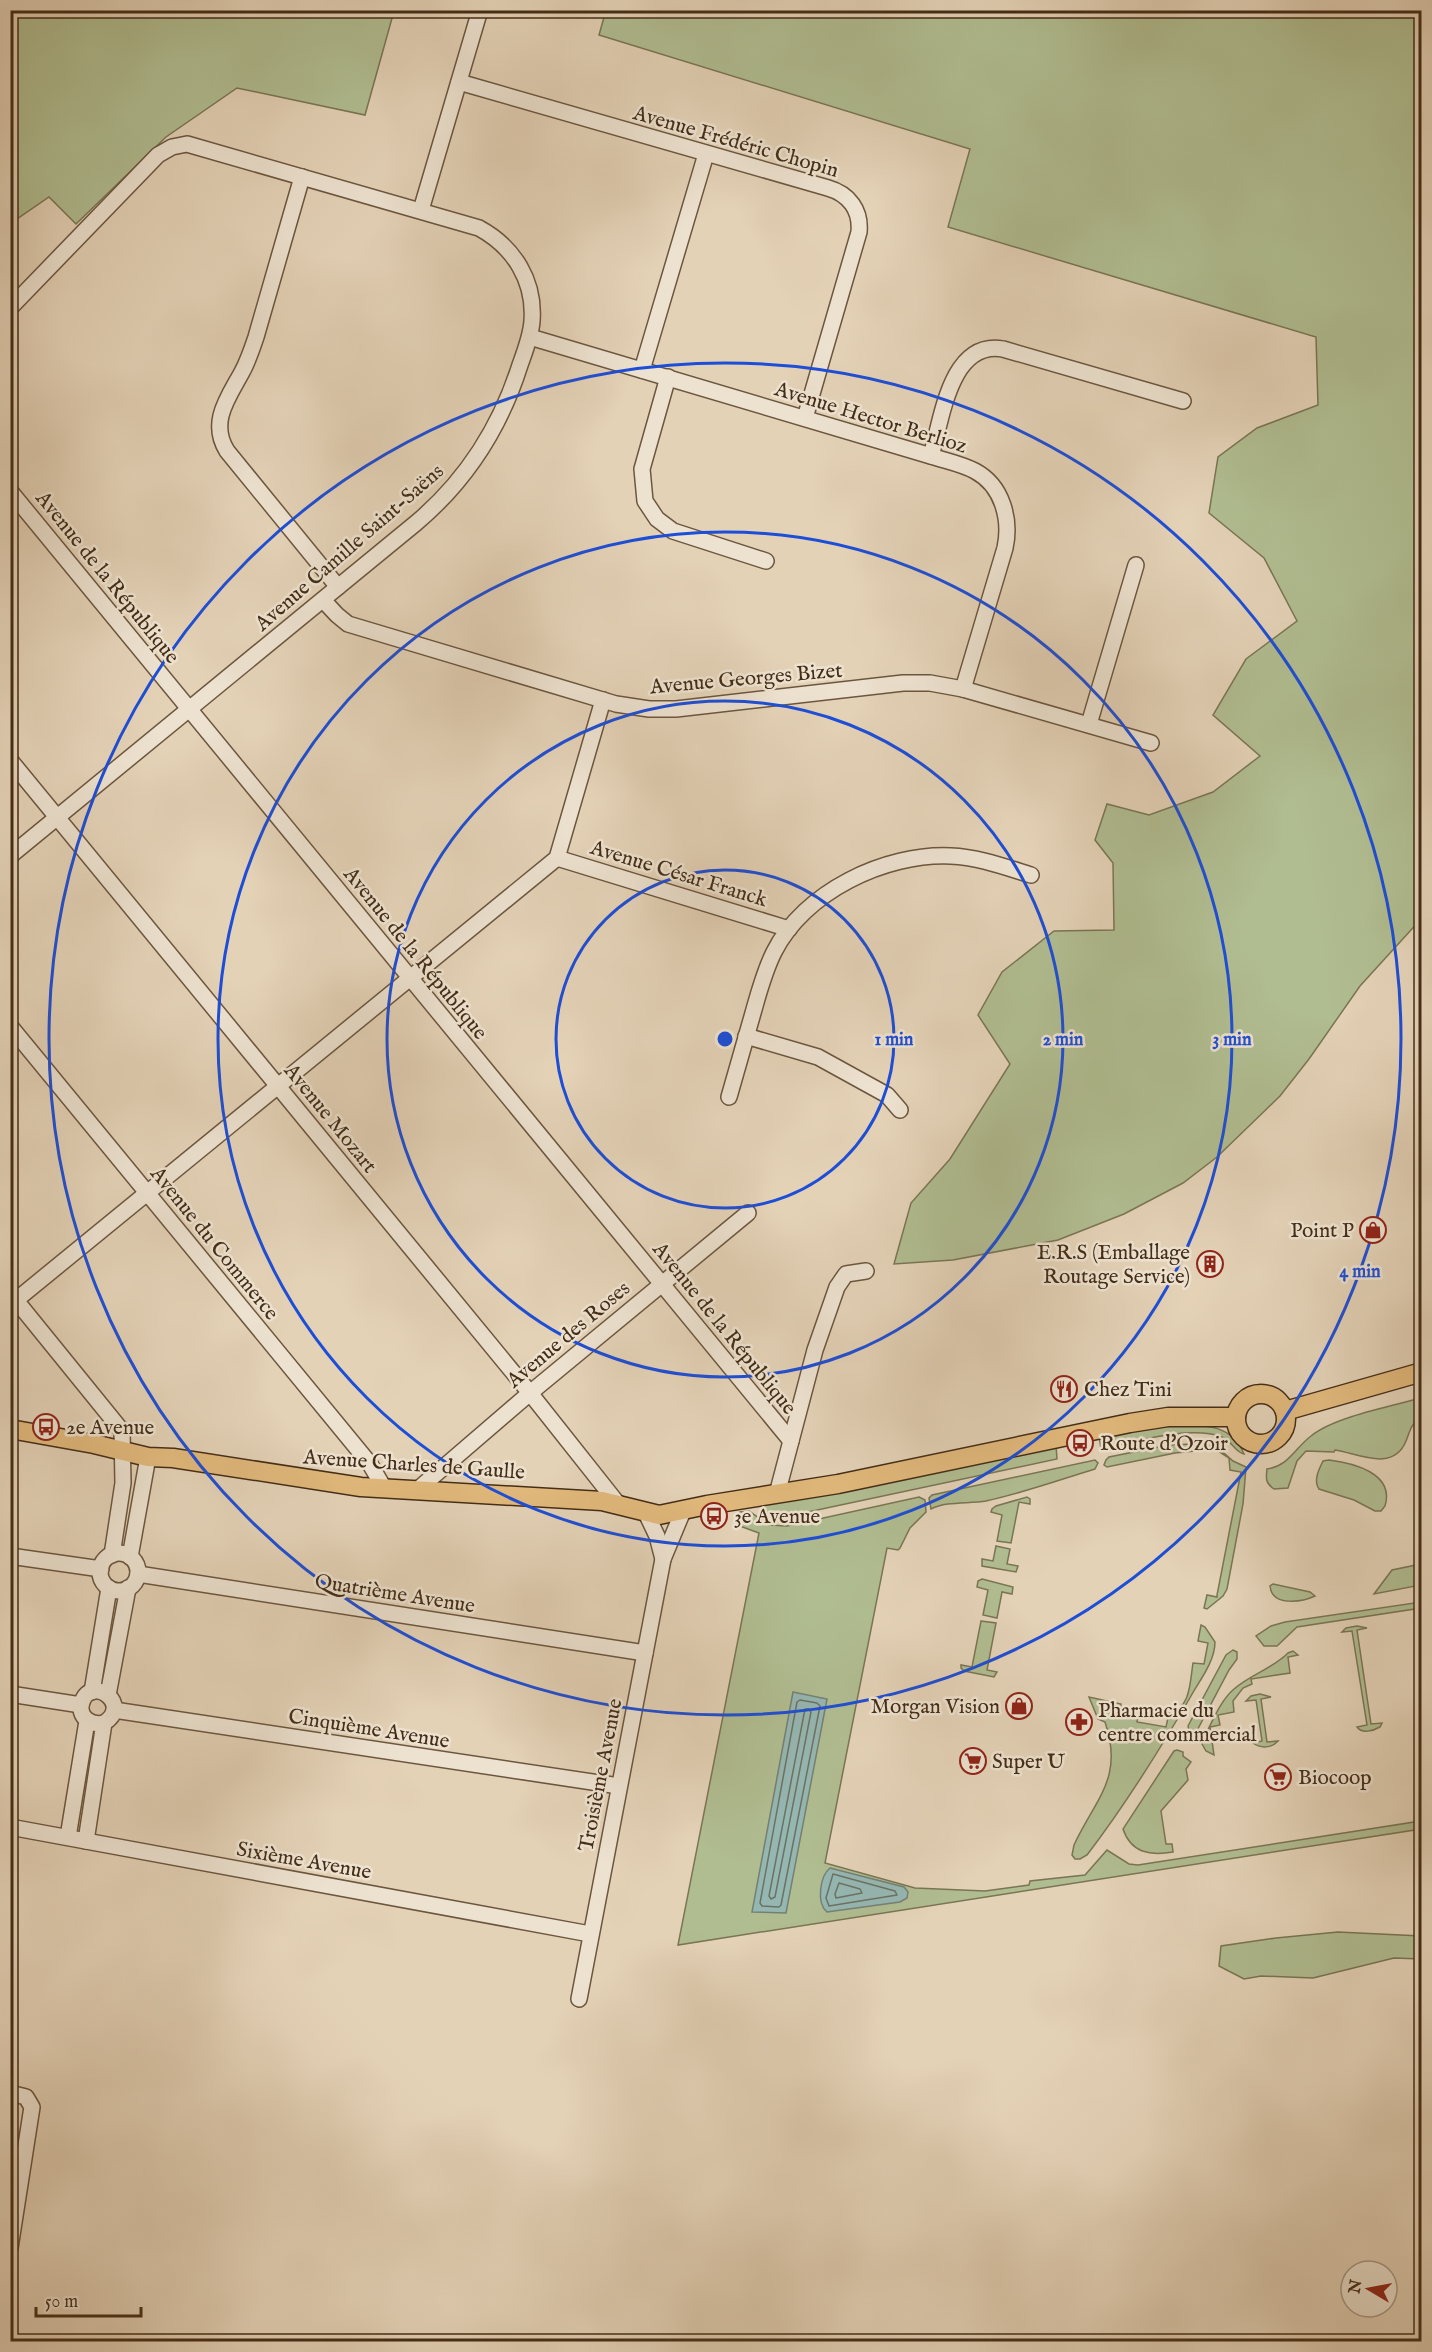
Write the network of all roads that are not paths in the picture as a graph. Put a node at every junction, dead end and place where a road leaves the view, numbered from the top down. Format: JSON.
{"nodes":[{"id":1,"x":480,"y":10,"type":"edge"},
{"id":2,"x":459,"y":82,"type":"junction"},
{"id":3,"x":706,"y":154,"type":"junction"},
{"id":4,"x":302,"y":177,"type":"junction"},
{"id":5,"x":421,"y":210,"type":"junction"},
{"id":6,"x":10,"y":308,"type":"edge"},
{"id":7,"x":530,"y":337,"type":"junction"},
{"id":8,"x":642,"y":370,"type":"junction"},
{"id":9,"x":668,"y":377,"type":"junction"},
{"id":10,"x":1183,"y":401,"type":"dead end"},
{"id":11,"x":805,"y":418,"type":"junction"},
{"id":12,"x":931,"y":456,"type":"junction"},
{"id":13,"x":10,"y":491,"type":"edge"},
{"id":14,"x":766,"y":561,"type":"dead end"},
{"id":15,"x":1136,"y":565,"type":"dead end"},
{"id":16,"x":338,"y":587,"type":"junction"},
{"id":17,"x":323,"y":600,"type":"junction"},
{"id":18,"x":963,"y":689,"type":"junction"},
{"id":19,"x":603,"y":700,"type":"junction"},
{"id":20,"x":189,"y":710,"type":"junction"},
{"id":21,"x":1089,"y":724,"type":"junction"},
{"id":22,"x":1151,"y":743,"type":"dead end"},
{"id":23,"x":10,"y":760,"type":"edge"},
{"id":24,"x":57,"y":817,"type":"junction"},
{"id":25,"x":10,"y":856,"type":"edge"},
{"id":26,"x":557,"y":858,"type":"junction"},
{"id":27,"x":1031,"y":875,"type":"dead end"},
{"id":28,"x":789,"y":929,"type":"junction"},
{"id":29,"x":409,"y":978,"type":"junction"},
{"id":30,"x":10,"y":1026,"type":"edge"},
{"id":31,"x":746,"y":1036,"type":"junction"},
{"id":32,"x":278,"y":1086,"type":"junction"},
{"id":33,"x":729,"y":1097,"type":"dead end"},
{"id":34,"x":900,"y":1110,"type":"dead end"},
{"id":35,"x":147,"y":1192,"type":"junction"},
{"id":36,"x":748,"y":1213,"type":"dead end"},
{"id":37,"x":866,"y":1271,"type":"dead end"},
{"id":38,"x":662,"y":1284,"type":"junction"},
{"id":39,"x":12,"y":1299,"type":"edge"},
{"id":40,"x":1422,"y":1372,"type":"edge"},
{"id":41,"x":530,"y":1393,"type":"junction"},
{"id":42,"x":1285,"y":1411,"type":"junction"},
{"id":43,"x":1236,"y":1417,"type":"junction"},
{"id":44,"x":10,"y":1430,"type":"edge"},
{"id":45,"x":791,"y":1441,"type":"junction"},
{"id":46,"x":123,"y":1451,"type":"junction"},
{"id":47,"x":148,"y":1457,"type":"junction"},
{"id":48,"x":384,"y":1488,"type":"junction"},
{"id":49,"x":416,"y":1491,"type":"junction"},
{"id":50,"x":777,"y":1494,"type":"junction"},
{"id":51,"x":618,"y":1504,"type":"junction"},
{"id":52,"x":683,"y":1511,"type":"junction"},
{"id":53,"x":646,"y":1513,"type":"junction"},
{"id":54,"x":112,"y":1555,"type":"junction"},
{"id":55,"x":10,"y":1556,"type":"edge"},
{"id":56,"x":130,"y":1557,"type":"junction"},
{"id":57,"x":663,"y":1559,"type":"junction"},
{"id":58,"x":100,"y":1569,"type":"junction"},
{"id":59,"x":138,"y":1574,"type":"junction"},
{"id":60,"x":109,"y":1588,"type":"junction"},
{"id":61,"x":128,"y":1588,"type":"junction"},
{"id":62,"x":645,"y":1653,"type":"junction"},
{"id":63,"x":92,"y":1692,"type":"junction"},
{"id":64,"x":10,"y":1694,"type":"edge"},
{"id":65,"x":108,"y":1695,"type":"junction"},
{"id":66,"x":81,"y":1705,"type":"junction"},
{"id":67,"x":114,"y":1710,"type":"junction"},
{"id":68,"x":87,"y":1721,"type":"junction"},
{"id":69,"x":104,"y":1723,"type":"junction"},
{"id":70,"x":619,"y":1786,"type":"junction"},
{"id":71,"x":10,"y":1827,"type":"edge"},
{"id":72,"x":68,"y":1837,"type":"junction"},
{"id":73,"x":86,"y":1841,"type":"junction"},
{"id":74,"x":590,"y":1934,"type":"junction"},
{"id":75,"x":579,"y":1999,"type":"dead end"},
{"id":76,"x":10,"y":2093,"type":"edge"},
{"id":77,"x":10,"y":2248,"type":"edge"}],
"edges":[{"from":1,"to":2,"type":"street"},
{"from":2,"to":3,"type":"street","name":"Avenue Frédéric Chopin"},
{"from":2,"to":5,"type":"street"},
{"from":3,"to":8,"type":"street"},
{"from":3,"to":11,"type":"street","name":"Avenue Frédéric Chopin"},
{"from":4,"to":5,"type":"street","name":"Avenue Camille Saint-Saëns"},
{"from":4,"to":6,"type":"street","name":"Avenue Camille Saint-Saëns"},
{"from":4,"to":16,"type":"street"},
{"from":5,"to":7,"type":"street","name":"Avenue Camille Saint-Saëns"},
{"from":7,"to":8,"type":"street","name":"Avenue Hector Berlioz"},
{"from":7,"to":16,"type":"street","name":"Avenue Camille Saint-Saëns"},
{"from":8,"to":9,"type":"street","name":"Avenue Hector Berlioz"},
{"from":9,"to":11,"type":"street","name":"Avenue Hector Berlioz"},
{"from":9,"to":14,"type":"street"},
{"from":10,"to":12,"type":"street"},
{"from":11,"to":12,"type":"street","name":"Avenue Hector Berlioz"},
{"from":12,"to":18,"type":"street","name":"Avenue Hector Berlioz"},
{"from":13,"to":20,"type":"street","name":"Avenue de la République"},
{"from":15,"to":21,"type":"street"},
{"from":16,"to":17,"type":"street","name":"Avenue Camille Saint-Saëns"},
{"from":17,"to":19,"type":"street","name":"Avenue Georges Bizet"},
{"from":17,"to":20,"type":"street","name":"Avenue Camille Saint-Saëns"},
{"from":18,"to":19,"type":"street","name":"Avenue Georges Bizet"},
{"from":18,"to":21,"type":"street","name":"Avenue Georges Bizet"},
{"from":19,"to":26,"type":"street"},
{"from":20,"to":24,"type":"street","name":"Avenue Camille Saint-Saëns"},
{"from":20,"to":29,"type":"street","name":"Avenue de la République"},
{"from":21,"to":22,"type":"street","name":"Avenue Georges Bizet"},
{"from":23,"to":24,"type":"street","name":"Avenue Mozart"},
{"from":24,"to":25,"type":"street","name":"Avenue Camille Saint-Saëns"},
{"from":24,"to":32,"type":"street","name":"Avenue Mozart"},
{"from":26,"to":28,"type":"street","name":"Avenue César Franck"},
{"from":26,"to":29,"type":"street"},
{"from":27,"to":28,"type":"street"},
{"from":28,"to":31,"type":"street"},
{"from":29,"to":32,"type":"street"},
{"from":29,"to":38,"type":"street","name":"Avenue de la République"},
{"from":30,"to":35,"type":"street","name":"Avenue du Commerce"},
{"from":31,"to":33,"type":"street"},
{"from":31,"to":34,"type":"street"},
{"from":32,"to":35,"type":"street"},
{"from":32,"to":41,"type":"street","name":"Avenue Mozart"},
{"from":35,"to":39,"type":"street"},
{"from":35,"to":48,"type":"street","name":"Avenue du Commerce"},
{"from":36,"to":38,"type":"street","name":"Avenue des Roses"},
{"from":37,"to":45,"type":"street"},
{"from":38,"to":41,"type":"street","name":"Avenue des Roses"},
{"from":38,"to":45,"type":"street","name":"Avenue de la République"},
{"from":39,"to":46,"type":"street"},
{"from":40,"to":42,"type":"main road"},
{"from":41,"to":49,"type":"street","name":"Avenue des Roses"},
{"from":41,"to":51,"type":"street","name":"Avenue Mozart"},
{"from":42,"to":43,"type":"main road"},
{"from":42,"to":43,"type":"main road"},
{"from":43,"to":50,"type":"main road","name":"Avenue Charles de Gaulle"},
{"from":44,"to":46,"type":"main road","name":"Avenue Charles de Gaulle"},
{"from":45,"to":50,"type":"street"},
{"from":46,"to":47,"type":"main road","name":"Avenue Charles de Gaulle"},
{"from":46,"to":54,"type":"street"},
{"from":47,"to":48,"type":"main road","name":"Avenue Charles de Gaulle"},
{"from":47,"to":56,"type":"street"},
{"from":48,"to":49,"type":"main road","name":"Avenue Charles de Gaulle"},
{"from":49,"to":51,"type":"main road","name":"Avenue Charles de Gaulle"},
{"from":50,"to":52,"type":"main road","name":"Avenue Charles de Gaulle"},
{"from":51,"to":53,"type":"main road","name":"Avenue Charles de Gaulle"},
{"from":52,"to":53,"type":"main road","name":"Avenue Charles de Gaulle"},
{"from":52,"to":57,"type":"street","name":"Troisième Avenue"},
{"from":53,"to":57,"type":"street","name":"Troisième Avenue"},
{"from":54,"to":56,"type":"street"},
{"from":54,"to":58,"type":"street"},
{"from":55,"to":58,"type":"street"},
{"from":56,"to":59,"type":"street"},
{"from":57,"to":62,"type":"street","name":"Troisième Avenue"},
{"from":58,"to":60,"type":"street"},
{"from":59,"to":61,"type":"street"},
{"from":59,"to":62,"type":"street","name":"Quatrième Avenue"},
{"from":60,"to":61,"type":"street"},
{"from":60,"to":63,"type":"street"},
{"from":61,"to":65,"type":"street"},
{"from":62,"to":70,"type":"street","name":"Troisième Avenue"},
{"from":63,"to":65,"type":"street"},
{"from":63,"to":66,"type":"street"},
{"from":64,"to":66,"type":"street"},
{"from":65,"to":67,"type":"street"},
{"from":66,"to":68,"type":"street"},
{"from":67,"to":69,"type":"street"},
{"from":67,"to":70,"type":"street","name":"Cinquième Avenue"},
{"from":68,"to":69,"type":"street"},
{"from":68,"to":72,"type":"street"},
{"from":69,"to":73,"type":"street"},
{"from":70,"to":74,"type":"street","name":"Troisième Avenue"},
{"from":71,"to":72,"type":"street","name":"Sixième Avenue"},
{"from":72,"to":73,"type":"street","name":"Sixième Avenue"},
{"from":73,"to":74,"type":"street","name":"Sixième Avenue"},
{"from":74,"to":75,"type":"street","name":"Troisième Avenue"},
{"from":76,"to":77,"type":"street"}]}
